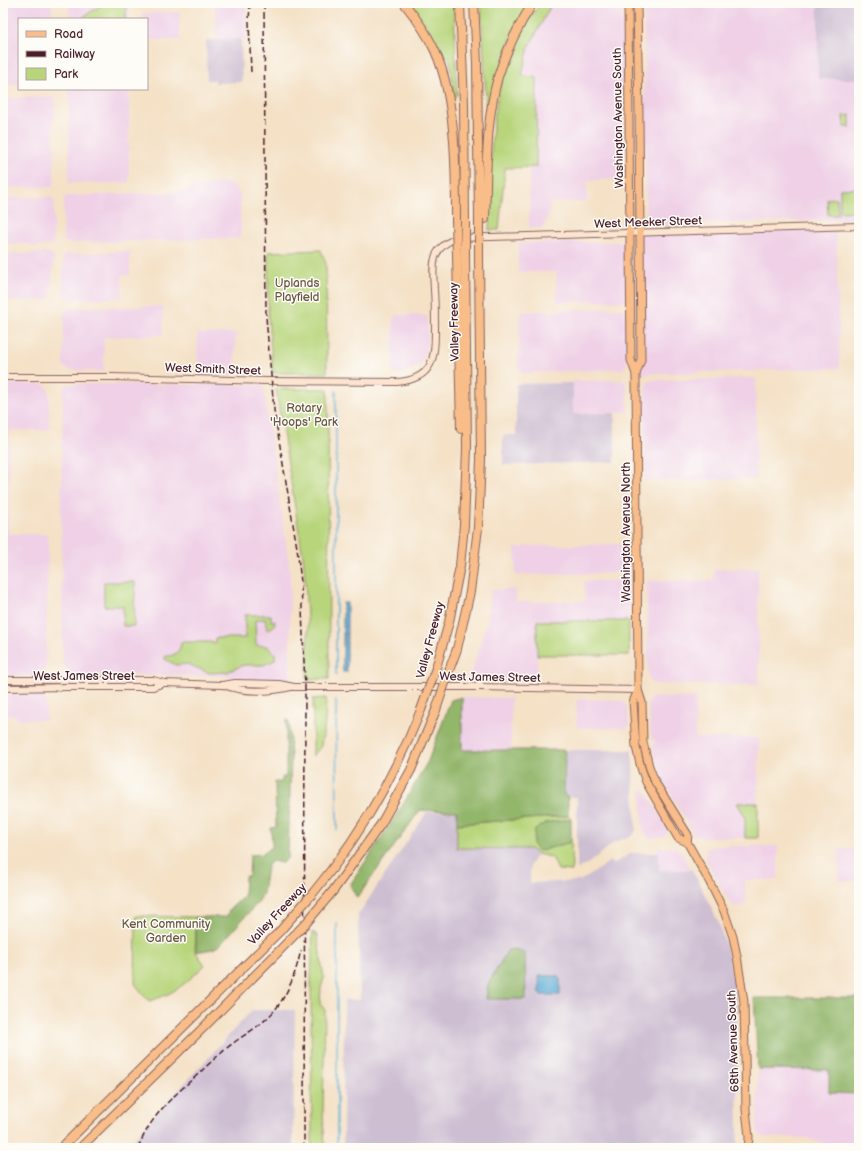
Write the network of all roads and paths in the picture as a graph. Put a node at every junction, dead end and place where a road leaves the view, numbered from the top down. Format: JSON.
{"nodes":[{"id":1,"x":404,"y":3,"type":"edge"},
{"id":2,"x":460,"y":3,"type":"edge"},
{"id":3,"x":474,"y":3,"type":"edge"},
{"id":4,"x":533,"y":3,"type":"edge"},
{"id":5,"x":628,"y":3,"type":"edge"},
{"id":6,"x":637,"y":3,"type":"edge"},
{"id":7,"x":482,"y":219,"type":"junction"},
{"id":8,"x":859,"y":226,"type":"edge"},
{"id":9,"x":630,"y":233,"type":"junction"},
{"id":10,"x":640,"y":233,"type":"junction"},
{"id":11,"x":461,"y":256,"type":"junction"},
{"id":12,"x":421,"y":374,"type":"joint"},
{"id":13,"x":636,"y":374,"type":"junction"},
{"id":14,"x":3,"y":377,"type":"edge"},
{"id":15,"x":3,"y":680,"type":"edge"},
{"id":16,"x":164,"y":683,"type":"junction"},
{"id":17,"x":3,"y":688,"type":"edge"},
{"id":18,"x":638,"y":690,"type":"junction"},
{"id":19,"x":687,"y":842,"type":"junction"},
{"id":20,"x":61,"y":1148,"type":"edge"},
{"id":21,"x":80,"y":1148,"type":"edge"},
{"id":22,"x":748,"y":1148,"type":"edge"}],
"edges":[{"from":1,"to":11,"type":"highway","bridge":true},
{"from":2,"to":11,"type":"highway","bridge":true},
{"from":3,"to":7,"type":"highway"},
{"from":4,"to":7,"type":"highway"},
{"from":5,"to":9,"type":"main road","name":"Washington Avenue South"},
{"from":6,"to":10,"type":"main road","name":"Washington Avenue South"},
{"from":7,"to":21,"type":"highway","bridge":true},
{"from":8,"to":10,"type":"main road","name":"West Meeker Street"},
{"from":9,"to":10,"type":"main road","name":"West Meeker Street"},
{"from":9,"to":12,"type":"main road","name":"West Meeker Street"},
{"from":9,"to":13,"type":"main road","name":"Washington Avenue North"},
{"from":10,"to":13,"type":"main road","name":"Washington Avenue North"},
{"from":11,"to":20,"type":"highway","name":"Valley Freeway","bridge":true},
{"from":12,"to":14,"type":"main road","name":"West Smith Street"},
{"from":13,"to":18,"type":"main road","name":"Washington Avenue North"},
{"from":15,"to":16,"type":"main road","name":"West James Street"},
{"from":16,"to":17,"type":"main road","name":"West James Street"},
{"from":16,"to":18,"type":"main road","name":"West James Street"},
{"from":18,"to":19,"type":"main road","name":"Washington Avenue North"},
{"from":18,"to":19,"type":"main road","name":"Washington Avenue North"},
{"from":19,"to":22,"type":"main road","name":"68th Avenue South"}]}
